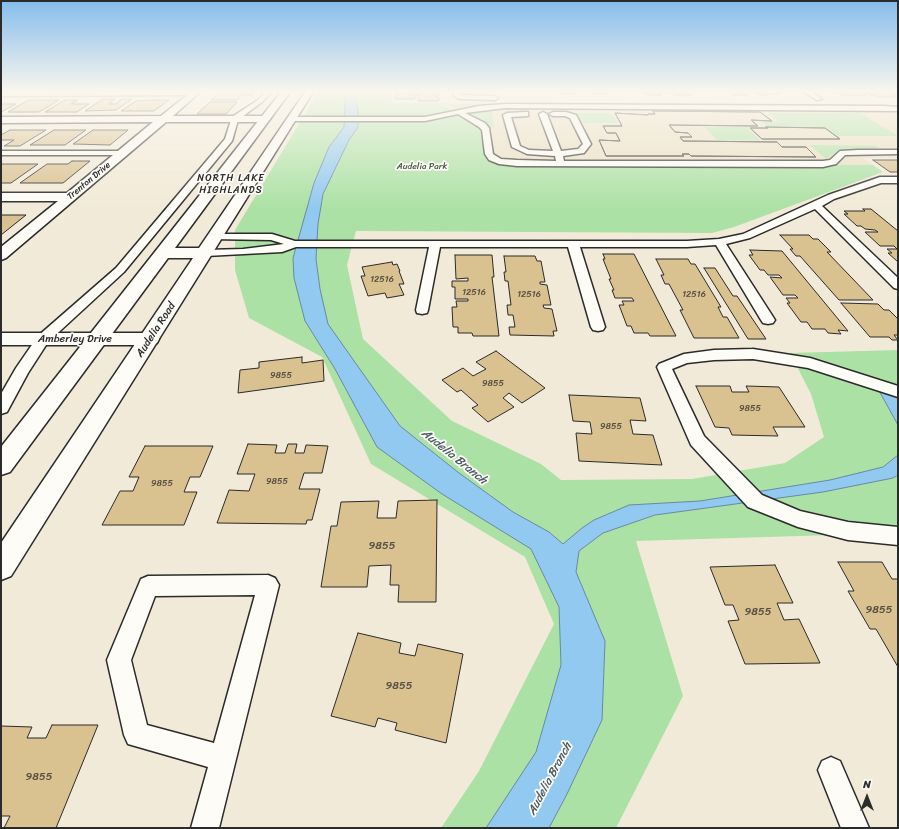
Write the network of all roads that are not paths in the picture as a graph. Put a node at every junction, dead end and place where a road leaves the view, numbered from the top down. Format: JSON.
{"nodes":[{"id":1,"x":150,"y":131,"type":"edge"},
{"id":2,"x":232,"y":131,"type":"edge"},
{"id":3,"x":256,"y":131,"type":"edge"},
{"id":4,"x":282,"y":131,"type":"edge"},
{"id":5,"x":486,"y":131,"type":"edge"},
{"id":6,"x":511,"y":131,"type":"edge"},
{"id":7,"x":549,"y":131,"type":"edge"},
{"id":8,"x":580,"y":131,"type":"edge"},
{"id":9,"x":898,"y":152,"type":"edge"},
{"id":10,"x":1,"y":153,"type":"edge"},
{"id":11,"x":122,"y":153,"type":"junction"},
{"id":12,"x":558,"y":154,"type":"junction"},
{"id":13,"x":562,"y":163,"type":"junction"},
{"id":14,"x":898,"y":180,"type":"edge"},
{"id":15,"x":70,"y":197,"type":"junction"},
{"id":16,"x":1,"y":198,"type":"edge"},
{"id":17,"x":816,"y":205,"type":"junction"},
{"id":18,"x":174,"y":237,"type":"junction"},
{"id":19,"x":204,"y":237,"type":"junction"},
{"id":20,"x":719,"y":242,"type":"junction"},
{"id":21,"x":294,"y":244,"type":"junction"},
{"id":22,"x":435,"y":244,"type":"junction"},
{"id":23,"x":573,"y":244,"type":"junction"},
{"id":24,"x":163,"y":253,"type":"junction"},
{"id":25,"x":206,"y":253,"type":"junction"},
{"id":26,"x":1,"y":255,"type":"edge"},
{"id":27,"x":898,"y":285,"type":"edge"},
{"id":28,"x":422,"y":310,"type":"dead end"},
{"id":29,"x":768,"y":320,"type":"dead end"},
{"id":30,"x":598,"y":327,"type":"dead end"},
{"id":31,"x":1,"y":339,"type":"edge"},
{"id":32,"x":43,"y":339,"type":"junction"},
{"id":33,"x":97,"y":340,"type":"junction"},
{"id":34,"x":150,"y":340,"type":"junction"},
{"id":35,"x":898,"y":392,"type":"edge"},
{"id":36,"x":1,"y":408,"type":"edge"},
{"id":37,"x":1,"y":465,"type":"edge"},
{"id":38,"x":898,"y":536,"type":"edge"},
{"id":39,"x":1,"y":567,"type":"edge"},
{"id":40,"x":223,"y":758,"type":"junction"},
{"id":41,"x":831,"y":770,"type":"dead end"},
{"id":42,"x":205,"y":828,"type":"edge"},
{"id":43,"x":855,"y":828,"type":"edge"}],
"edges":[{"from":1,"to":11,"type":"main road","name":"Trenton Drive"},
{"from":2,"to":32,"type":"lane"},
{"from":3,"to":18,"type":"main road"},
{"from":4,"to":19,"type":"main road","name":"Audelia Road"},
{"from":5,"to":13,"type":"lane"},
{"from":6,"to":12,"type":"lane"},
{"from":7,"to":12,"type":"lane"},
{"from":8,"to":12,"type":"lane"},
{"from":9,"to":13,"type":"lane"},
{"from":10,"to":11,"type":"lane"},
{"from":11,"to":15,"type":"main road","name":"Trenton Drive"},
{"from":12,"to":13,"type":"lane"},
{"from":14,"to":17,"type":"lane"},
{"from":15,"to":16,"type":"main road"},
{"from":15,"to":26,"type":"main road","name":"Trenton Drive"},
{"from":17,"to":20,"type":"lane"},
{"from":17,"to":27,"type":"lane"},
{"from":18,"to":19,"type":"main road"},
{"from":18,"to":24,"type":"main road"},
{"from":19,"to":21,"type":"lane"},
{"from":19,"to":25,"type":"main road","name":"Audelia Road"},
{"from":20,"to":23,"type":"lane"},
{"from":20,"to":29,"type":"lane"},
{"from":21,"to":22,"type":"lane"},
{"from":21,"to":25,"type":"lane"},
{"from":22,"to":23,"type":"lane"},
{"from":22,"to":28,"type":"lane"},
{"from":23,"to":30,"type":"lane"},
{"from":24,"to":25,"type":"main road"},
{"from":24,"to":33,"type":"main road"},
{"from":25,"to":34,"type":"main road","name":"Audelia Road"},
{"from":31,"to":32,"type":"main road","name":"Amberley Drive"},
{"from":32,"to":33,"type":"main road","name":"Amberley Drive"},
{"from":32,"to":36,"type":"lane"},
{"from":33,"to":34,"type":"main road","name":"Amberley Drive"},
{"from":33,"to":37,"type":"main road"},
{"from":34,"to":39,"type":"main road","name":"Audelia Road"},
{"from":35,"to":38,"type":"lane"},
{"from":40,"to":40,"type":"lane"},
{"from":40,"to":42,"type":"lane"},
{"from":41,"to":43,"type":"lane"}]}
